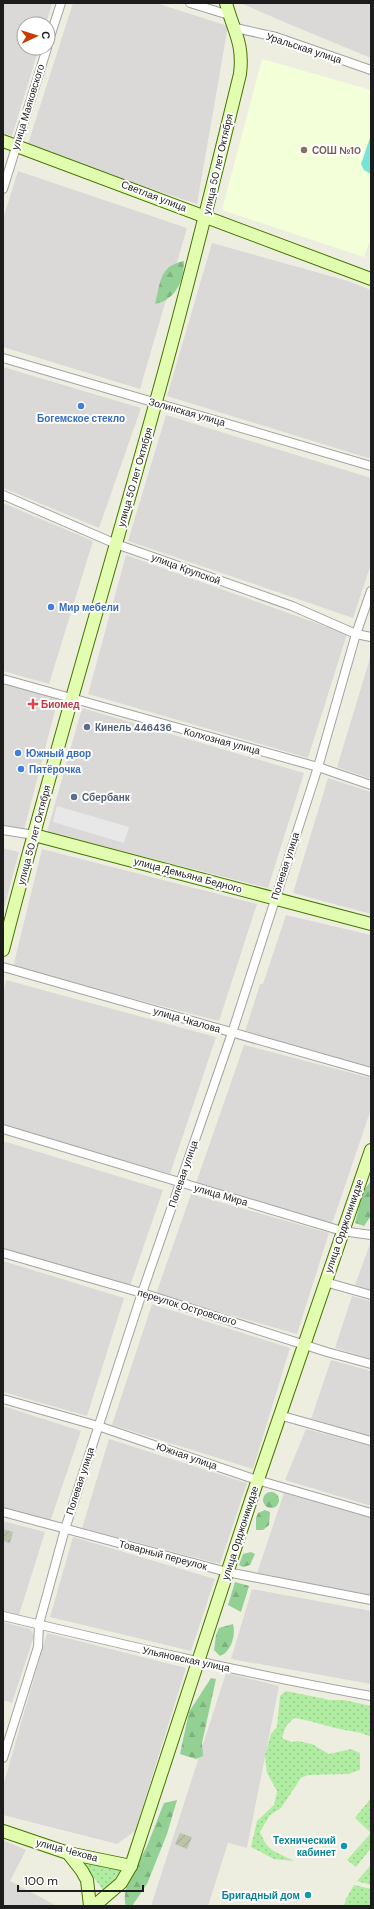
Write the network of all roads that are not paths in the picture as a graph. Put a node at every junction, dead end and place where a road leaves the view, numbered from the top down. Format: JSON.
{"nodes":[{"id":1,"x":61,"y":3,"type":"edge"},
{"id":2,"x":190,"y":3,"type":"edge"},
{"id":3,"x":228,"y":9,"type":"edge"},
{"id":4,"x":56,"y":19,"type":"edge"},
{"id":5,"x":236,"y":28,"type":"junction"},
{"id":6,"x":44,"y":56,"type":"edge"},
{"id":7,"x":371,"y":70,"type":"edge"},
{"id":8,"x":3,"y":140,"type":"edge"},
{"id":9,"x":16,"y":145,"type":"junction"},
{"id":10,"x":3,"y":189,"type":"edge"},
{"id":11,"x":206,"y":216,"type":"junction"},
{"id":12,"x":371,"y":279,"type":"edge"},
{"id":13,"x":3,"y":358,"type":"edge"},
{"id":14,"x":156,"y":403,"type":"junction"},
{"id":15,"x":371,"y":466,"type":"edge"},
{"id":16,"x":3,"y":495,"type":"edge"},
{"id":17,"x":116,"y":544,"type":"junction"},
{"id":18,"x":371,"y":591,"type":"edge"},
{"id":19,"x":356,"y":634,"type":"junction"},
{"id":20,"x":371,"y":637,"type":"edge"},
{"id":21,"x":3,"y":679,"type":"edge"},
{"id":22,"x":71,"y":699,"type":"junction"},
{"id":23,"x":318,"y":767,"type":"junction"},
{"id":24,"x":371,"y":785,"type":"edge"},
{"id":25,"x":3,"y":830,"type":"edge"},
{"id":26,"x":34,"y":835,"type":"junction"},
{"id":27,"x":275,"y":898,"type":"junction"},
{"id":28,"x":371,"y":924,"type":"edge"},
{"id":29,"x":3,"y":950,"type":"edge"},
{"id":30,"x":3,"y":967,"type":"edge"},
{"id":31,"x":232,"y":1033,"type":"junction"},
{"id":32,"x":371,"y":1072,"type":"edge"},
{"id":33,"x":3,"y":1129,"type":"edge"},
{"id":34,"x":371,"y":1150,"type":"edge"},
{"id":35,"x":180,"y":1183,"type":"junction"},
{"id":36,"x":342,"y":1231,"type":"junction"},
{"id":37,"x":371,"y":1235,"type":"edge"},
{"id":38,"x":3,"y":1253,"type":"edge"},
{"id":39,"x":325,"y":1282,"type":"junction"},
{"id":40,"x":142,"y":1293,"type":"junction"},
{"id":41,"x":371,"y":1295,"type":"edge"},
{"id":42,"x":304,"y":1344,"type":"junction"},
{"id":43,"x":371,"y":1364,"type":"edge"},
{"id":44,"x":3,"y":1399,"type":"edge"},
{"id":45,"x":279,"y":1415,"type":"junction"},
{"id":46,"x":98,"y":1426,"type":"junction"},
{"id":47,"x":371,"y":1441,"type":"edge"},
{"id":48,"x":258,"y":1480,"type":"junction"},
{"id":49,"x":3,"y":1512,"type":"edge"},
{"id":50,"x":371,"y":1513,"type":"edge"},
{"id":51,"x":65,"y":1529,"type":"junction"},
{"id":52,"x":226,"y":1572,"type":"junction"},
{"id":53,"x":371,"y":1600,"type":"edge"},
{"id":54,"x":3,"y":1616,"type":"edge"},
{"id":55,"x":39,"y":1624,"type":"junction"},
{"id":56,"x":198,"y":1662,"type":"junction"},
{"id":57,"x":371,"y":1696,"type":"edge"},
{"id":58,"x":3,"y":1758,"type":"edge"},
{"id":59,"x":3,"y":1831,"type":"edge"},
{"id":60,"x":68,"y":1852,"type":"junction"},
{"id":61,"x":131,"y":1866,"type":"junction"},
{"id":62,"x":90,"y":1906,"type":"edge"},
{"id":63,"x":94,"y":1906,"type":"edge"}],
"edges":[{"from":1,"to":4,"type":"street"},
{"from":2,"to":3,"type":"street"},
{"from":3,"to":5,"type":"main road","name":"улица 50 лет Октября"},
{"from":5,"to":7,"type":"street","name":"Уральская улица"},
{"from":5,"to":11,"type":"main road","name":"улица 50 лет Октября"},
{"from":6,"to":9,"type":"street","name":"улица Маяковского"},
{"from":8,"to":9,"type":"main road","name":"Светлая улица"},
{"from":9,"to":10,"type":"street","name":"улица Маяковского"},
{"from":9,"to":11,"type":"main road","name":"Светлая улица"},
{"from":11,"to":12,"type":"main road","name":"Светлая улица"},
{"from":11,"to":14,"type":"main road","name":"улица 50 лет Октября"},
{"from":13,"to":14,"type":"street","name":"Золинская улица"},
{"from":14,"to":15,"type":"street","name":"Золинская улица"},
{"from":14,"to":17,"type":"main road","name":"улица 50 лет Октября"},
{"from":16,"to":17,"type":"street","name":"улица Крупской"},
{"from":17,"to":19,"type":"street","name":"улица Крупской"},
{"from":17,"to":22,"type":"main road","name":"улица 50 лет Октября"},
{"from":18,"to":19,"type":"street","name":"Полевая улица"},
{"from":19,"to":20,"type":"street","name":"улица Крупской"},
{"from":19,"to":23,"type":"street","name":"Полевая улица"},
{"from":21,"to":22,"type":"street","name":"Колхозная улица"},
{"from":22,"to":23,"type":"street","name":"Колхозная улица"},
{"from":22,"to":26,"type":"main road","name":"улица 50 лет Октября"},
{"from":23,"to":24,"type":"street","name":"Колхозная улица"},
{"from":23,"to":27,"type":"street","name":"Полевая улица"},
{"from":25,"to":26,"type":"street","name":"улица Демьяна Бедного"},
{"from":26,"to":27,"type":"main road","name":"улица Демьяна Бедного"},
{"from":26,"to":29,"type":"main road","name":"улица 50 лет Октября"},
{"from":27,"to":28,"type":"main road","name":"улица Демьяна Бедного"},
{"from":27,"to":31,"type":"street","name":"Полевая улица"},
{"from":30,"to":31,"type":"street","name":"улица Чкалова"},
{"from":31,"to":32,"type":"street","name":"улица Чкалова"},
{"from":31,"to":35,"type":"street","name":"Полевая улица"},
{"from":33,"to":35,"type":"street","name":"улица Мира"},
{"from":34,"to":36,"type":"main road","name":"улица Орджоникидзе"},
{"from":35,"to":36,"type":"street","name":"улица Мира"},
{"from":35,"to":40,"type":"street","name":"Полевая улица"},
{"from":36,"to":37,"type":"street","name":"улица Мира"},
{"from":36,"to":39,"type":"main road","name":"улица Орджоникидзе"},
{"from":38,"to":40,"type":"street","name":"переулок Островского"},
{"from":39,"to":41,"type":"street"},
{"from":39,"to":42,"type":"main road","name":"улица Орджоникидзе"},
{"from":40,"to":42,"type":"street","name":"переулок Островского"},
{"from":40,"to":46,"type":"street","name":"Полевая улица"},
{"from":42,"to":43,"type":"street","name":"переулок Островского"},
{"from":42,"to":45,"type":"main road","name":"улица Орджоникидзе"},
{"from":44,"to":46,"type":"street","name":"Южная улица"},
{"from":45,"to":47,"type":"street"},
{"from":45,"to":48,"type":"main road","name":"улица Орджоникидзе"},
{"from":46,"to":48,"type":"street","name":"Южная улица"},
{"from":46,"to":51,"type":"street","name":"Полевая улица"},
{"from":48,"to":50,"type":"street","name":"Южная улица"},
{"from":48,"to":52,"type":"main road","name":"улица Орджоникидзе"},
{"from":49,"to":51,"type":"street","name":"Товарный переулок"},
{"from":51,"to":52,"type":"street","name":"Товарный переулок"},
{"from":51,"to":55,"type":"street","name":"Полевая улица"},
{"from":52,"to":53,"type":"street","name":"Товарный переулок"},
{"from":52,"to":56,"type":"main road","name":"улица Орджоникидзе"},
{"from":54,"to":55,"type":"street","name":"Ульяновская улица"},
{"from":55,"to":56,"type":"street","name":"Ульяновская улица"},
{"from":55,"to":58,"type":"street","name":"Полевая улица"},
{"from":56,"to":57,"type":"street","name":"Ульяновская улица"},
{"from":56,"to":61,"type":"main road","name":"улица Орджоникидзе"},
{"from":59,"to":60,"type":"main road","name":"улица Чехова"},
{"from":60,"to":61,"type":"main road","name":"улица Чехова"},
{"from":60,"to":62,"type":"main road"},
{"from":61,"to":63,"type":"main road","name":"улица Орджоникидзе"}]}
